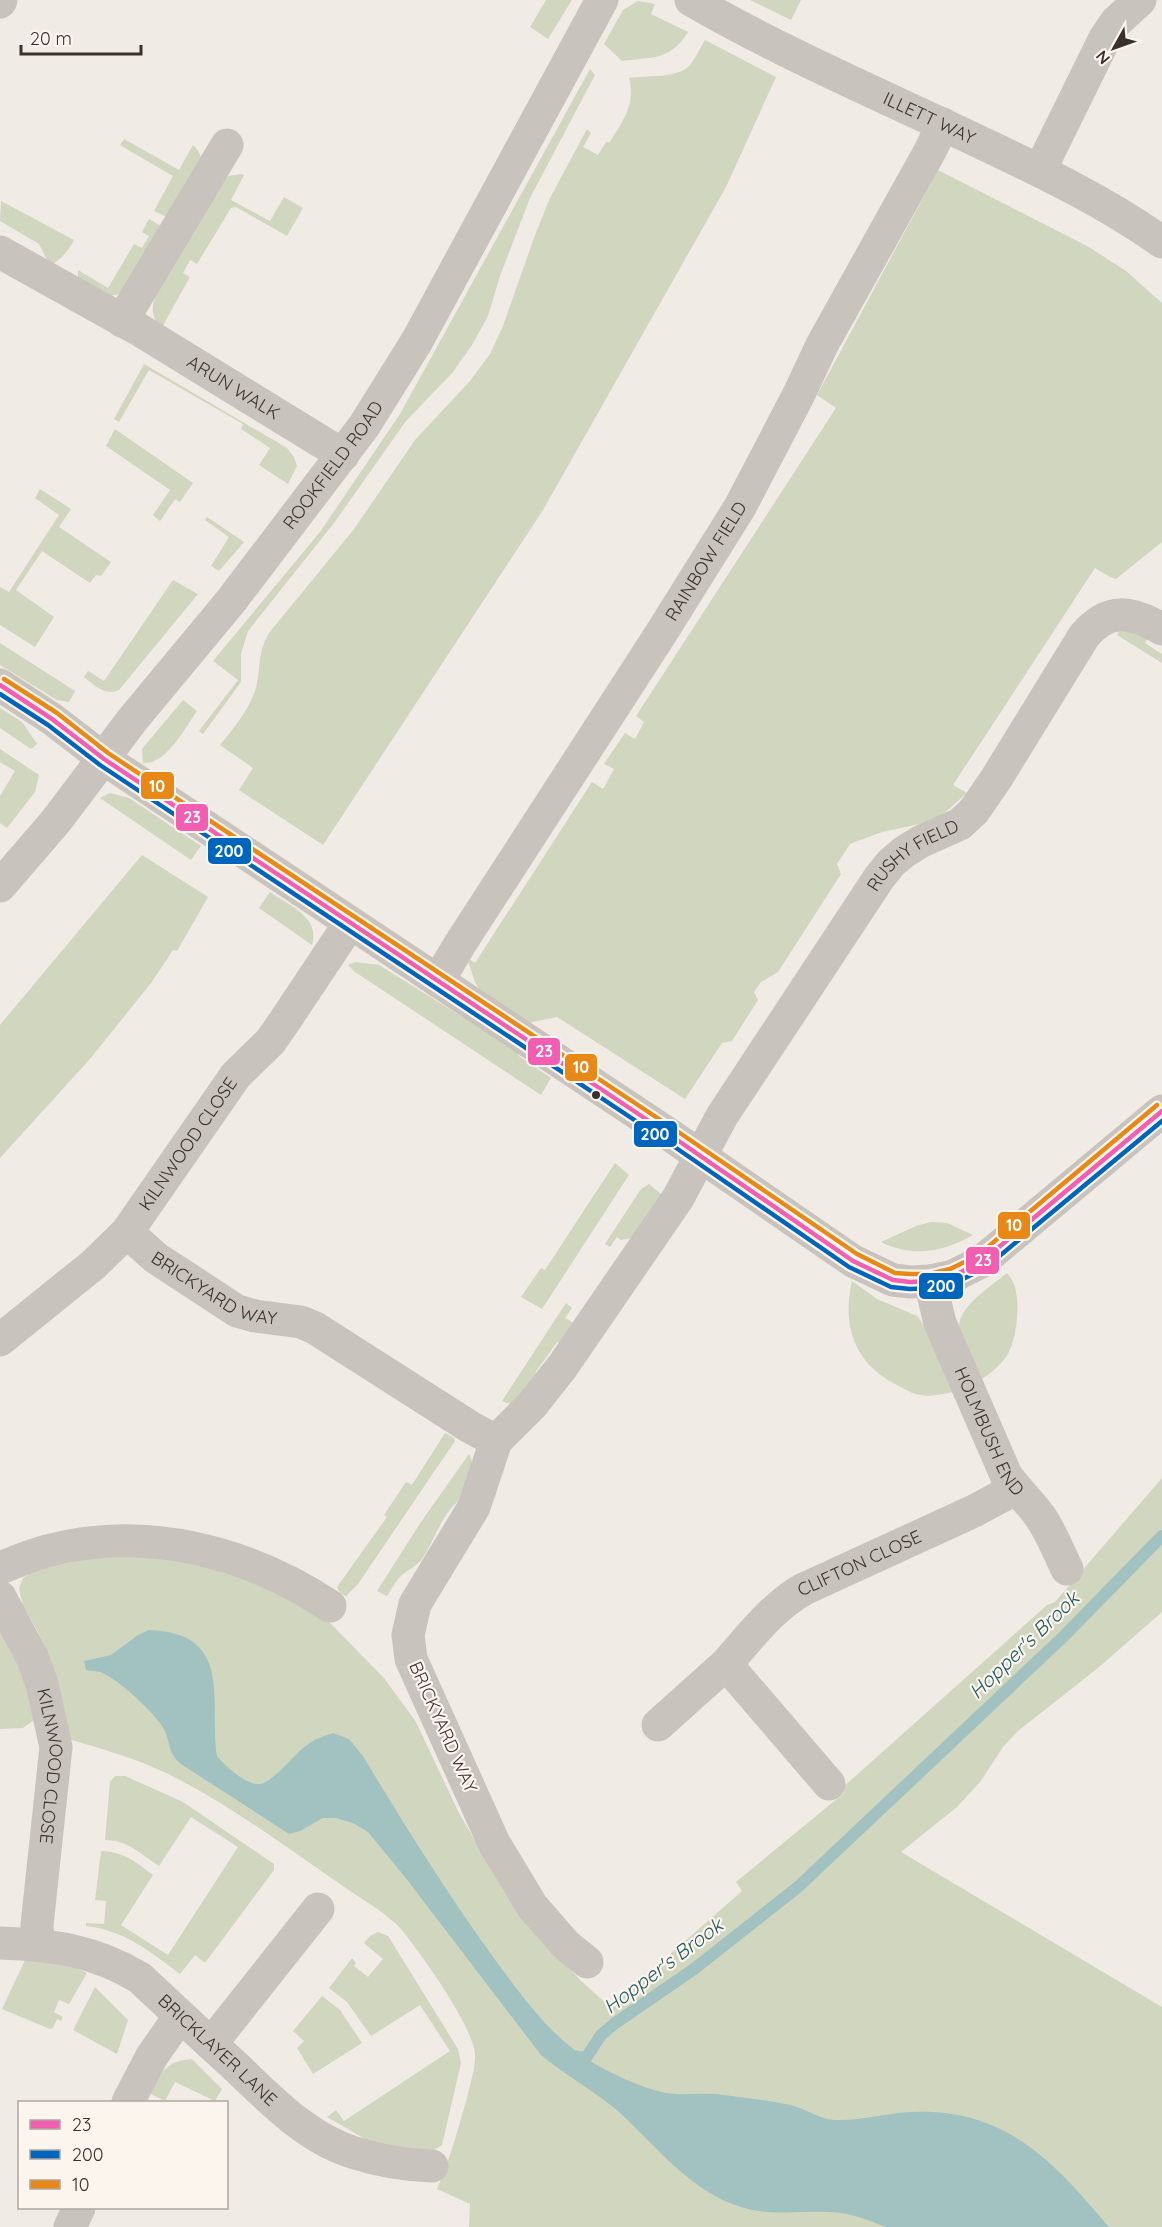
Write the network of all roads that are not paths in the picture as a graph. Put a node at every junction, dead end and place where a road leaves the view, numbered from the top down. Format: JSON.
{"nodes":[{"id":1,"x":602,"y":0,"type":"edge"},
{"id":2,"x":691,"y":0,"type":"edge"},
{"id":3,"x":1140,"y":0,"type":"edge"},
{"id":4,"x":943,"y":124,"type":"junction"},
{"id":5,"x":227,"y":145,"type":"dead end"},
{"id":6,"x":1040,"y":170,"type":"junction"},
{"id":7,"x":1162,"y":242,"type":"edge"},
{"id":8,"x":0,"y":252,"type":"edge"},
{"id":9,"x":122,"y":321,"type":"junction"},
{"id":10,"x":343,"y":455,"type":"junction"},
{"id":11,"x":1162,"y":629,"type":"edge"},
{"id":12,"x":0,"y":685,"type":"edge"},
{"id":13,"x":104,"y":759,"type":"junction"},
{"id":14,"x":0,"y":886,"type":"edge"},
{"id":15,"x":350,"y":923,"type":"junction"},
{"id":16,"x":438,"y":981,"type":"junction"},
{"id":17,"x":1162,"y":1111,"type":"edge"},
{"id":18,"x":699,"y":1156,"type":"junction"},
{"id":19,"x":127,"y":1232,"type":"junction"},
{"id":20,"x":930,"y":1281,"type":"junction"},
{"id":21,"x":0,"y":1341,"type":"edge"},
{"id":22,"x":496,"y":1441,"type":"junction"},
{"id":23,"x":1015,"y":1489,"type":"junction"},
{"id":24,"x":0,"y":1568,"type":"edge"},
{"id":25,"x":1067,"y":1569,"type":"dead end"},
{"id":26,"x":0,"y":1597,"type":"edge"},
{"id":27,"x":330,"y":1606,"type":"dead end"},
{"id":28,"x":726,"y":1664,"type":"junction"},
{"id":29,"x":658,"y":1725,"type":"dead end"},
{"id":30,"x":829,"y":1784,"type":"dead end"},
{"id":31,"x":318,"y":1909,"type":"dead end"},
{"id":32,"x":0,"y":1943,"type":"edge"},
{"id":33,"x":38,"y":1945,"type":"junction"},
{"id":34,"x":586,"y":1962,"type":"dead end"},
{"id":35,"x":180,"y":2016,"type":"junction"},
{"id":36,"x":211,"y":2044,"type":"junction"},
{"id":37,"x":129,"y":2101,"type":"edge"},
{"id":38,"x":432,"y":2166,"type":"dead end"},
{"id":39,"x":79,"y":2209,"type":"edge"},
{"id":40,"x":70,"y":2227,"type":"edge"}],
"edges":[{"from":1,"to":10,"type":"street","name":"ROOKFIELD ROAD"},
{"from":2,"to":4,"type":"street","name":"ILLETT WAY"},
{"from":3,"to":6,"type":"street"},
{"from":4,"to":6,"type":"street","name":"ILLETT WAY"},
{"from":4,"to":16,"type":"street","name":"RAINBOW FIELD"},
{"from":5,"to":9,"type":"street"},
{"from":6,"to":7,"type":"street","name":"ILLETT WAY"},
{"from":8,"to":9,"type":"street","name":"ARUN WALK"},
{"from":9,"to":10,"type":"street","name":"ARUN WALK"},
{"from":10,"to":13,"type":"street","name":"ROOKFIELD ROAD"},
{"from":11,"to":18,"type":"street","name":"RUSHY FIELD"},
{"from":12,"to":13,"type":"street"},
{"from":13,"to":14,"type":"street","name":"ROOKFIELD ROAD"},
{"from":13,"to":15,"type":"street"},
{"from":15,"to":16,"type":"street"},
{"from":15,"to":19,"type":"street","name":"KILNWOOD CLOSE"},
{"from":16,"to":18,"type":"street"},
{"from":17,"to":20,"type":"street"},
{"from":18,"to":20,"type":"street"},
{"from":18,"to":22,"type":"street","name":"BRICKYARD WAY"},
{"from":19,"to":21,"type":"street","name":"KILNWOOD CLOSE"},
{"from":19,"to":22,"type":"street","name":"BRICKYARD WAY"},
{"from":20,"to":23,"type":"street","name":"HOLMBUSH END"},
{"from":22,"to":34,"type":"street","name":"BRICKYARD WAY"},
{"from":23,"to":25,"type":"street","name":"HOLMBUSH END"},
{"from":23,"to":28,"type":"street","name":"CLIFTON CLOSE"},
{"from":24,"to":27,"type":"street"},
{"from":26,"to":33,"type":"street","name":"KILNWOOD CLOSE"},
{"from":28,"to":29,"type":"street","name":"CLIFTON CLOSE"},
{"from":28,"to":30,"type":"street"},
{"from":31,"to":36,"type":"street"},
{"from":32,"to":33,"type":"street","name":"BRICKLAYER LANE"},
{"from":33,"to":35,"type":"street","name":"BRICKLAYER LANE"},
{"from":35,"to":36,"type":"street","name":"BRICKLAYER LANE"},
{"from":35,"to":37,"type":"street"},
{"from":36,"to":38,"type":"street","name":"BRICKLAYER LANE"},
{"from":39,"to":40,"type":"street"}]}
